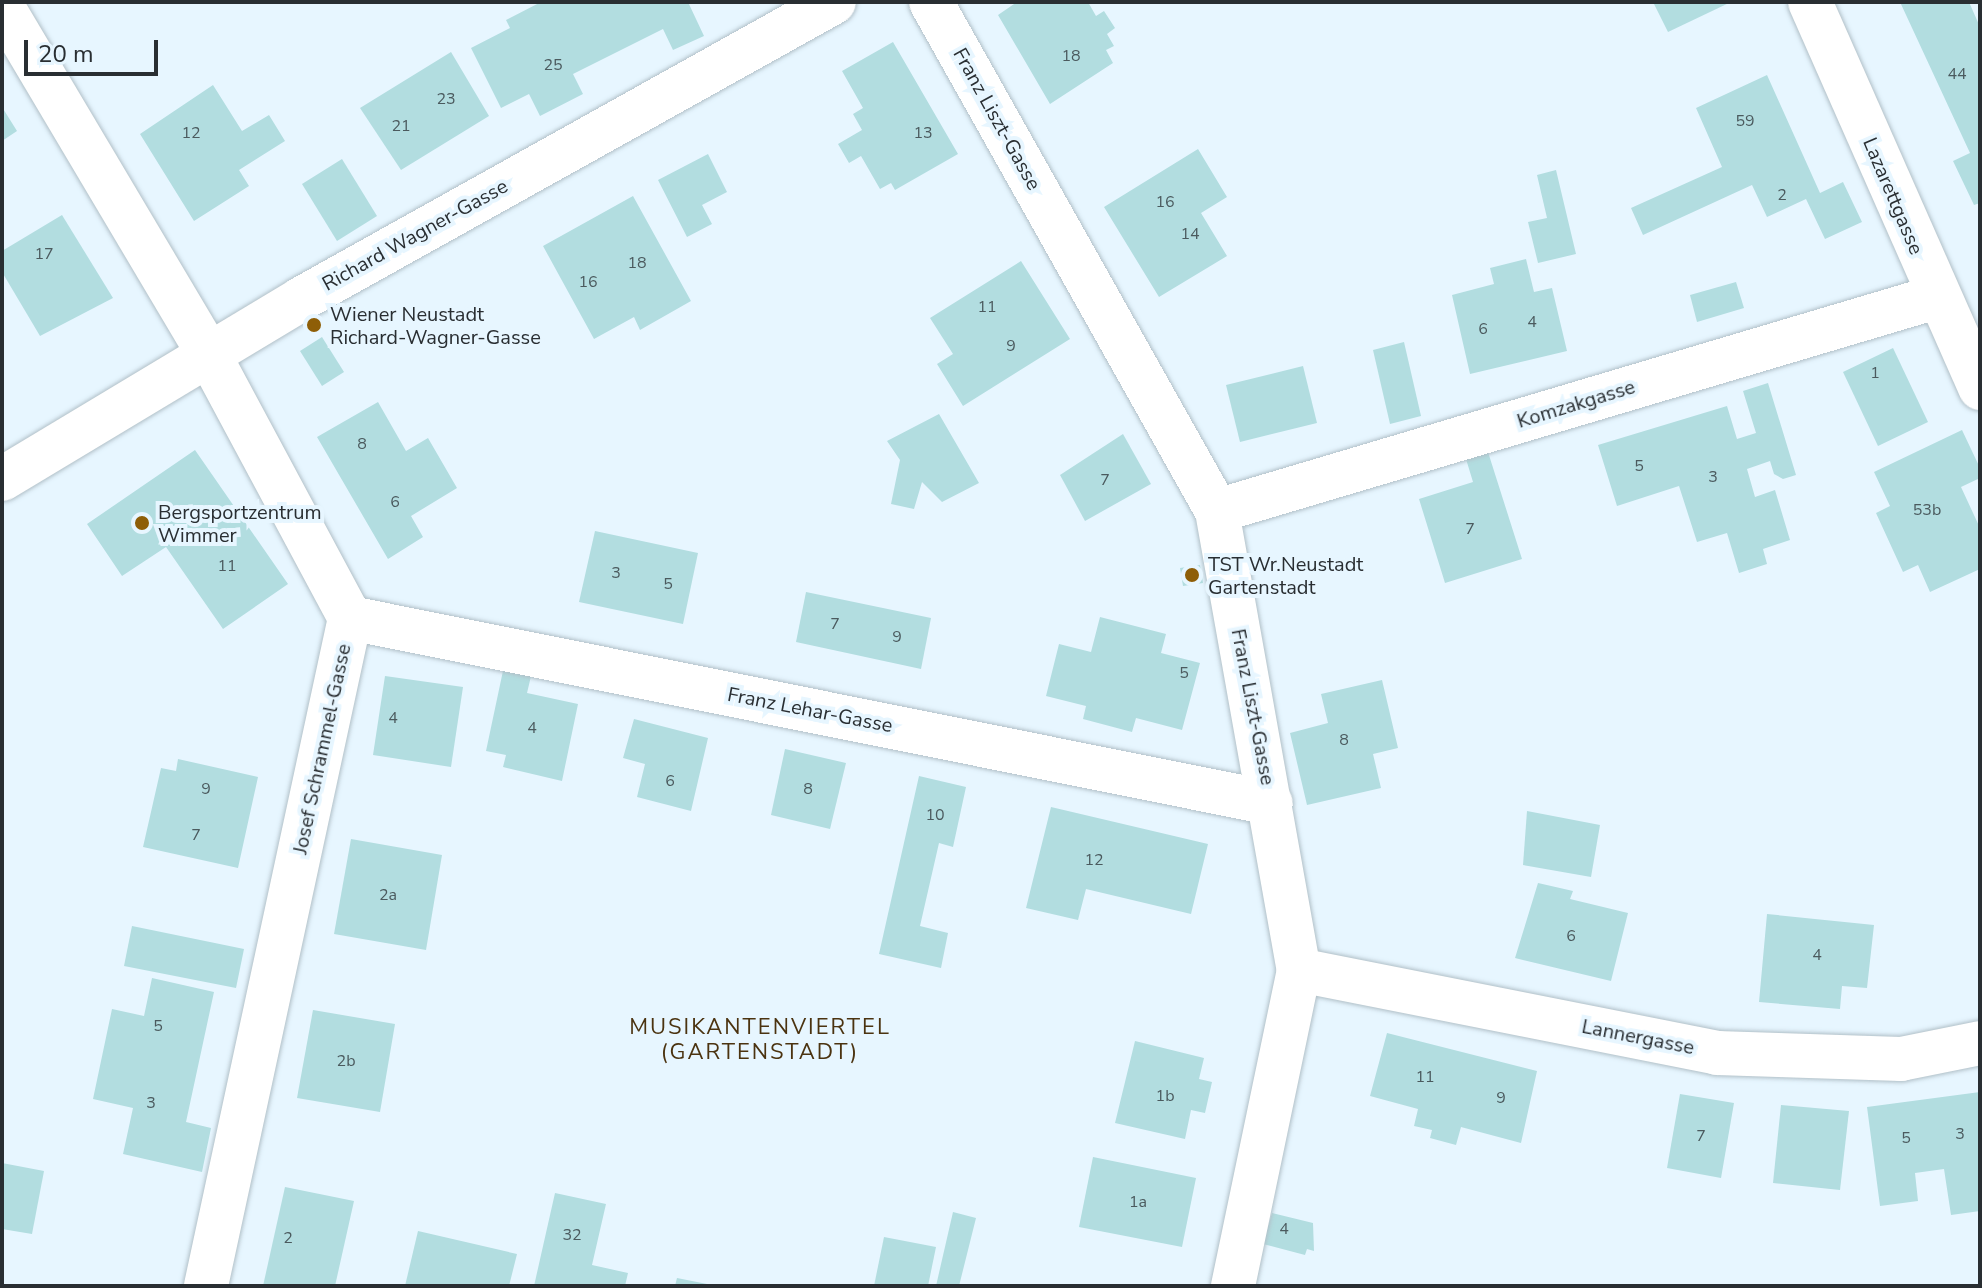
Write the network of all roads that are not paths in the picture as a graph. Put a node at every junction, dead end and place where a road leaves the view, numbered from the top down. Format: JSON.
{"nodes":[{"id":1,"x":834,"y":2,"type":"edge"},
{"id":2,"x":931,"y":2,"type":"edge"},
{"id":3,"x":1810,"y":2,"type":"edge"},
{"id":4,"x":2,"y":6,"type":"edge"},
{"id":5,"x":1936,"y":297,"type":"junction"},
{"id":6,"x":208,"y":353,"type":"junction"},
{"id":7,"x":1980,"y":388,"type":"edge"},
{"id":8,"x":2,"y":479,"type":"edge"},
{"id":9,"x":1217,"y":511,"type":"junction"},
{"id":10,"x":350,"y":618,"type":"junction"},
{"id":11,"x":1271,"y":803,"type":"junction"},
{"id":12,"x":1299,"y":970,"type":"junction"},
{"id":13,"x":1980,"y":1043,"type":"edge"},
{"id":14,"x":206,"y":1286,"type":"edge"},
{"id":15,"x":1233,"y":1286,"type":"edge"}],
"edges":[{"from":1,"to":6,"type":"street","name":"Richard Wagner-Gasse"},
{"from":2,"to":9,"type":"street","name":"Franz Liszt-Gasse"},
{"from":3,"to":5,"type":"street","name":"Lazarettgasse"},
{"from":4,"to":6,"type":"street","name":"Josef Schrammel-Gasse"},
{"from":5,"to":7,"type":"street","name":"Lazarettgasse"},
{"from":5,"to":9,"type":"street","name":"Komzakgasse"},
{"from":6,"to":8,"type":"street","name":"Richard Wagner-Gasse"},
{"from":6,"to":10,"type":"street","name":"Josef Schrammel-Gasse"},
{"from":9,"to":11,"type":"street","name":"Franz Liszt-Gasse"},
{"from":10,"to":11,"type":"street","name":"Franz Lehar-Gasse"},
{"from":10,"to":14,"type":"street","name":"Josef Schrammel-Gasse"},
{"from":11,"to":12,"type":"street","name":"Franz Liszt-Gasse"},
{"from":12,"to":13,"type":"street","name":"Lannergasse"},
{"from":12,"to":15,"type":"street","name":"Franz Liszt-Gasse"}]}
